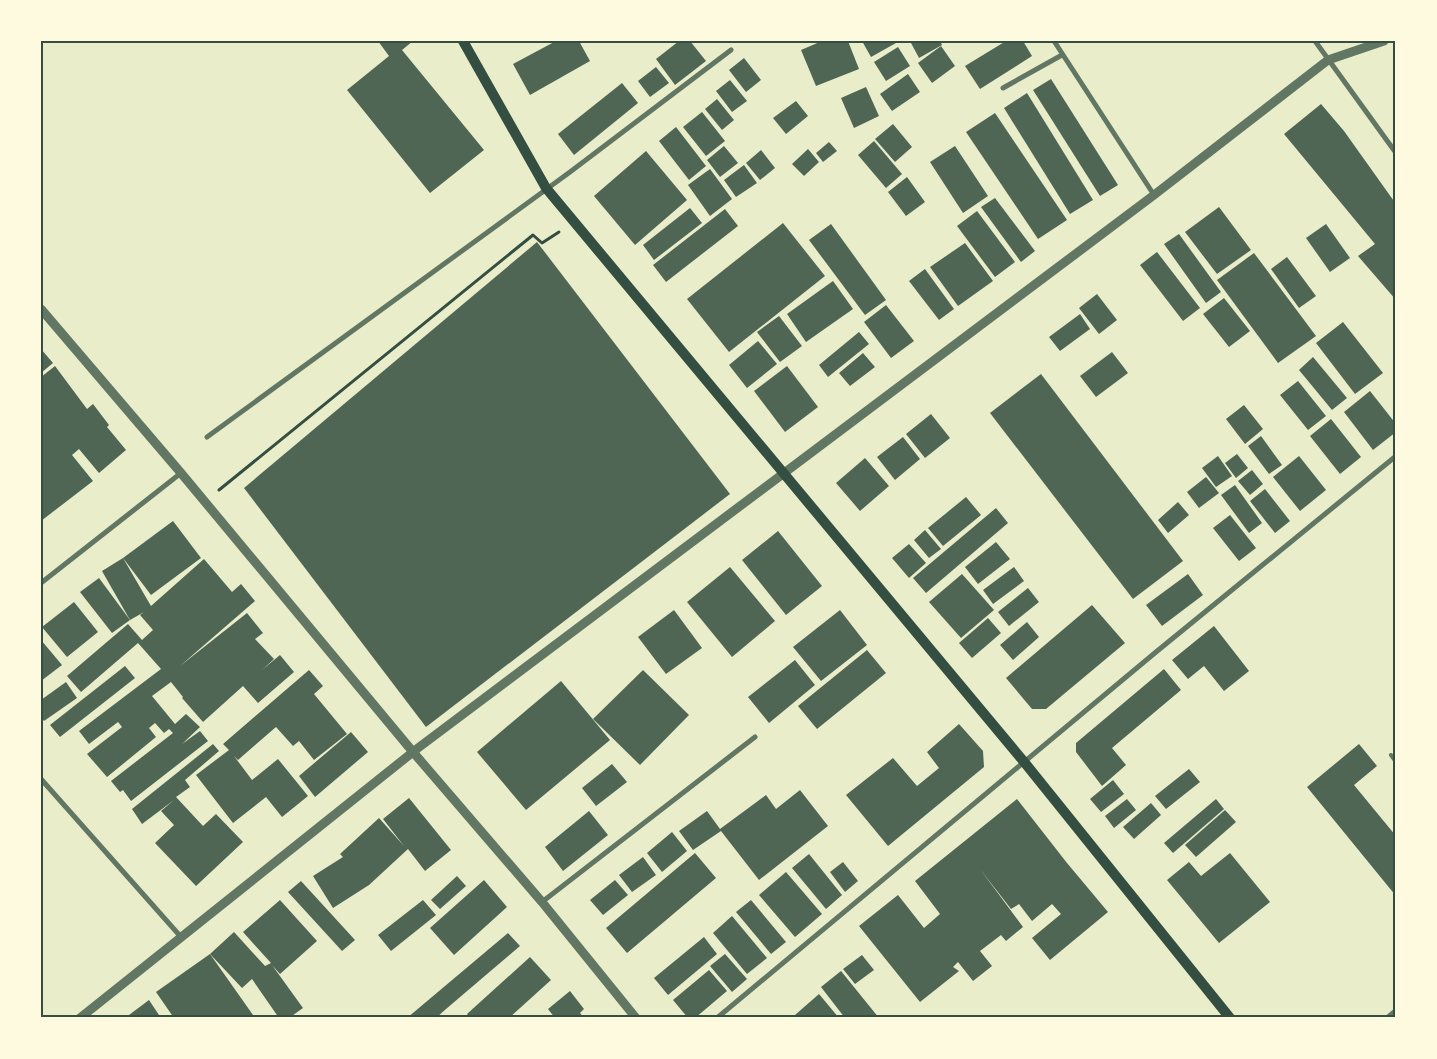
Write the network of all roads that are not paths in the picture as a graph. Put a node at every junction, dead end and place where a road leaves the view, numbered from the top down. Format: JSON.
{"nodes":[{"id":1,"x":463,"y":41,"type":"edge"},
{"id":2,"x":1054,"y":41,"type":"edge"},
{"id":3,"x":1315,"y":41,"type":"edge"},
{"id":4,"x":1384,"y":41,"type":"edge"},
{"id":5,"x":731,"y":50,"type":"dead end"},
{"id":6,"x":1062,"y":55,"type":"junction"},
{"id":7,"x":1328,"y":60,"type":"junction"},
{"id":8,"x":1003,"y":88,"type":"dead end"},
{"id":9,"x":1396,"y":153,"type":"edge"},
{"id":10,"x":546,"y":188,"type":"junction"},
{"id":11,"x":1154,"y":195,"type":"junction"},
{"id":12,"x":41,"y":309,"type":"edge"},
{"id":13,"x":207,"y":437,"type":"dead end"},
{"id":14,"x":1396,"y":456,"type":"edge"},
{"id":15,"x":783,"y":472,"type":"junction"},
{"id":16,"x":181,"y":473,"type":"junction"},
{"id":17,"x":41,"y":583,"type":"edge"},
{"id":18,"x":755,"y":737,"type":"dead end"},
{"id":19,"x":413,"y":752,"type":"junction"},
{"id":20,"x":1390,"y":755,"type":"dead end"},
{"id":21,"x":1396,"y":762,"type":"edge"},
{"id":22,"x":1025,"y":763,"type":"junction"},
{"id":23,"x":41,"y":778,"type":"edge"},
{"id":24,"x":542,"y":902,"type":"junction"},
{"id":25,"x":181,"y":936,"type":"junction"},
{"id":26,"x":1396,"y":1013,"type":"edge"},
{"id":27,"x":80,"y":1018,"type":"edge"},
{"id":28,"x":636,"y":1018,"type":"edge"},
{"id":29,"x":717,"y":1018,"type":"edge"},
{"id":30,"x":1230,"y":1018,"type":"edge"},
{"id":31,"x":1390,"y":1018,"type":"edge"}],
"edges":[{"from":1,"to":10,"type":"main road"},
{"from":2,"to":6,"type":"street"},
{"from":3,"to":7,"type":"street"},
{"from":4,"to":7,"type":"street"},
{"from":5,"to":10,"type":"street"},
{"from":6,"to":8,"type":"street"},
{"from":6,"to":11,"type":"street"},
{"from":7,"to":9,"type":"street"},
{"from":7,"to":11,"type":"street"},
{"from":10,"to":13,"type":"street"},
{"from":10,"to":15,"type":"main road"},
{"from":11,"to":15,"type":"street"},
{"from":12,"to":16,"type":"street"},
{"from":14,"to":22,"type":"street"},
{"from":15,"to":19,"type":"street"},
{"from":15,"to":22,"type":"main road"},
{"from":16,"to":17,"type":"street"},
{"from":16,"to":19,"type":"street"},
{"from":18,"to":24,"type":"street"},
{"from":19,"to":24,"type":"street"},
{"from":19,"to":25,"type":"street"},
{"from":20,"to":21,"type":"lane"},
{"from":22,"to":29,"type":"street"},
{"from":22,"to":30,"type":"main road"},
{"from":23,"to":25,"type":"street"},
{"from":24,"to":28,"type":"street"},
{"from":25,"to":27,"type":"street"},
{"from":26,"to":31,"type":"street"}]}
